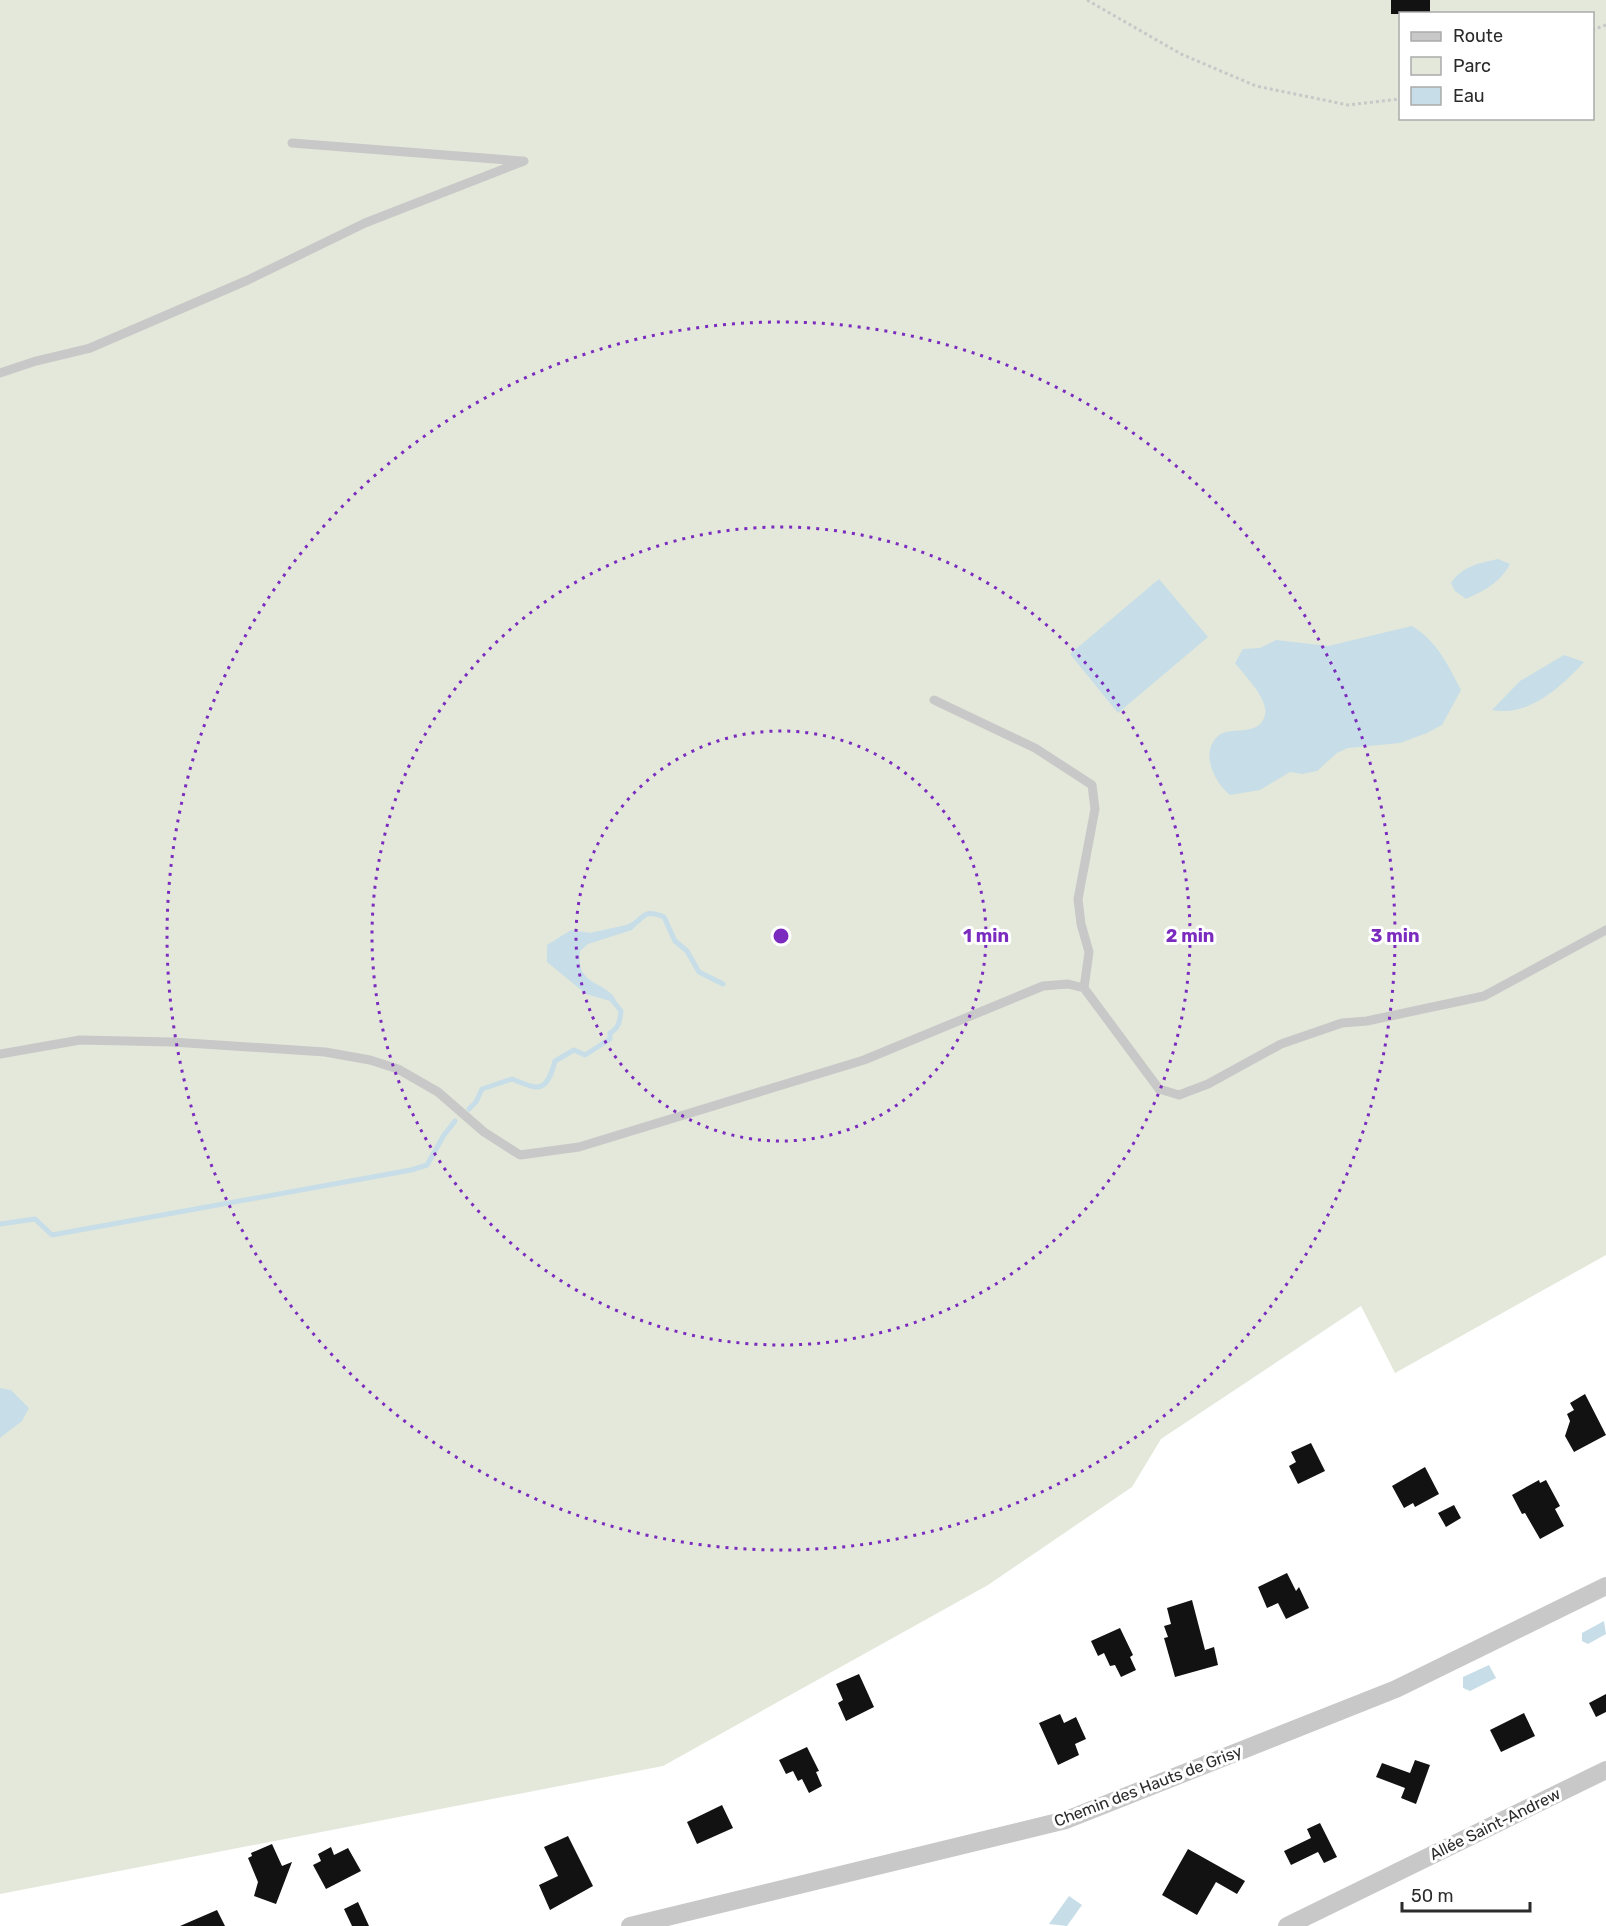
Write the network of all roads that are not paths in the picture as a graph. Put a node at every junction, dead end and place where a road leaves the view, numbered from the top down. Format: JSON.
{"nodes":[{"id":1,"x":292,"y":143,"type":"dead end"},
{"id":2,"x":0,"y":373,"type":"edge"},
{"id":3,"x":934,"y":700,"type":"dead end"},
{"id":4,"x":1606,"y":930,"type":"edge"},
{"id":5,"x":1084,"y":987,"type":"junction"},
{"id":6,"x":0,"y":1054,"type":"edge"},
{"id":7,"x":1606,"y":1586,"type":"edge"},
{"id":8,"x":1606,"y":1770,"type":"edge"},
{"id":9,"x":630,"y":1926,"type":"edge"},
{"id":10,"x":1287,"y":1926,"type":"edge"}],
"edges":[{"from":1,"to":2,"type":"lane"},
{"from":3,"to":5,"type":"lane"},
{"from":4,"to":5,"type":"lane"},
{"from":5,"to":6,"type":"lane"},
{"from":7,"to":9,"type":"street","name":"Chemin des Hauts de Grisy"},
{"from":8,"to":10,"type":"street","name":"Allée Saint-Andrew"}]}
